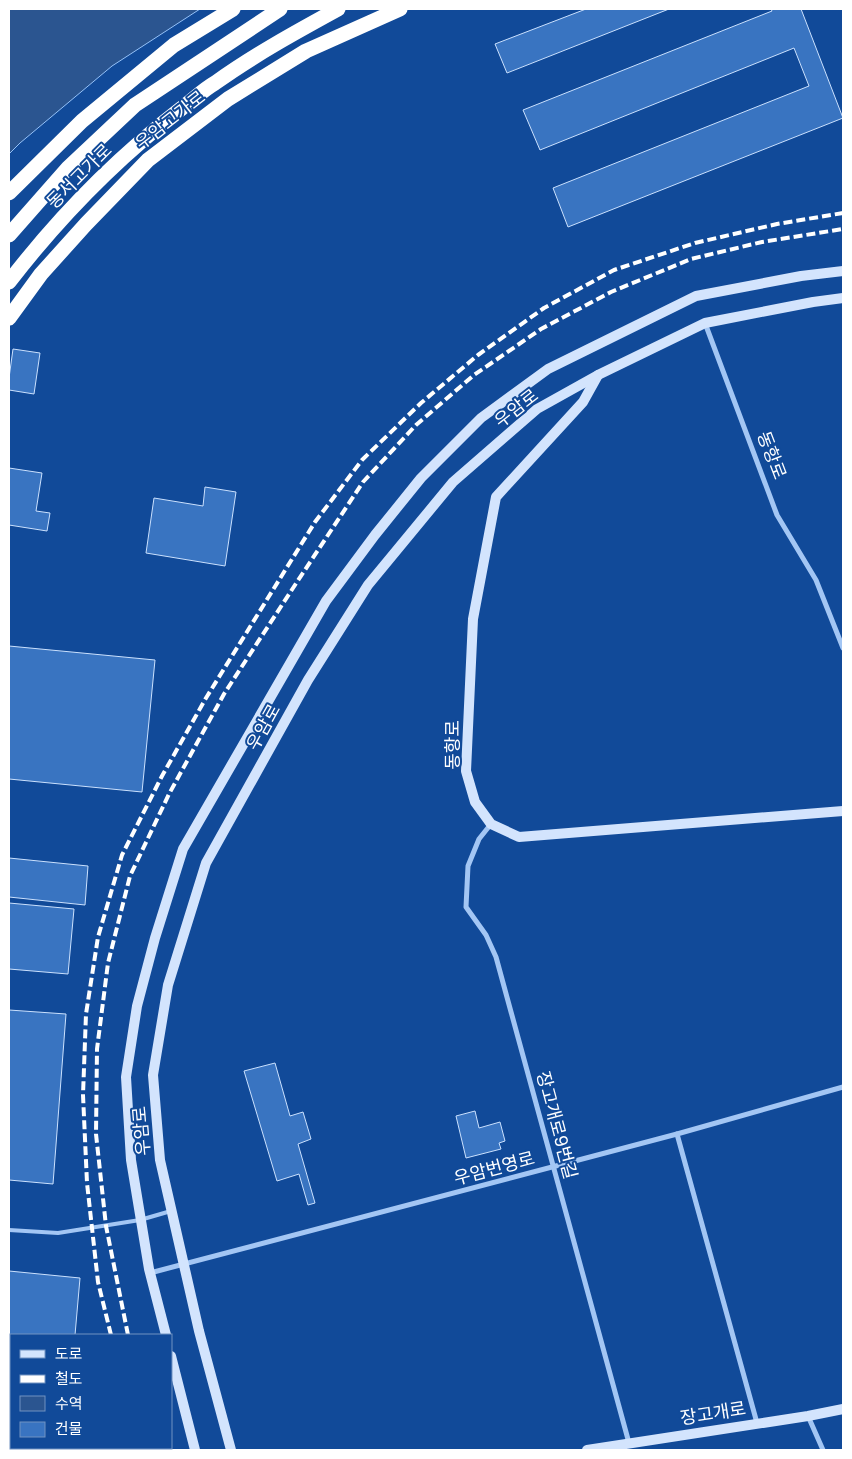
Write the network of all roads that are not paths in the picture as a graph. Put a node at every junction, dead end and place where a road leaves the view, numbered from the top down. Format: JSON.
{"nodes":[{"id":1,"x":233,"y":9,"type":"edge"},
{"id":2,"x":280,"y":9,"type":"edge"},
{"id":3,"x":338,"y":9,"type":"edge"},
{"id":4,"x":400,"y":9,"type":"edge"},
{"id":5,"x":9,"y":193,"type":"edge"},
{"id":6,"x":9,"y":234,"type":"edge"},
{"id":7,"x":843,"y":271,"type":"edge"},
{"id":8,"x":9,"y":282,"type":"edge"},
{"id":9,"x":843,"y":298,"type":"edge"},
{"id":10,"x":9,"y":318,"type":"edge"},
{"id":11,"x":704,"y":323,"type":"junction"},
{"id":12,"x":598,"y":375,"type":"junction"},
{"id":13,"x":843,"y":648,"type":"edge"},
{"id":14,"x":843,"y":814,"type":"edge"},
{"id":15,"x":491,"y":824,"type":"junction"},
{"id":16,"x":843,"y":1087,"type":"edge"},
{"id":17,"x":678,"y":1134,"type":"junction"},
{"id":18,"x":554,"y":1167,"type":"junction"},
{"id":19,"x":172,"y":1211,"type":"junction"},
{"id":20,"x":140,"y":1220,"type":"junction"},
{"id":21,"x":9,"y":1230,"type":"edge"},
{"id":22,"x":183,"y":1264,"type":"junction"},
{"id":23,"x":150,"y":1273,"type":"junction"},
{"id":24,"x":166,"y":1334,"type":"edge"},
{"id":25,"x":172,"y":1360,"type":"edge"},
{"id":26,"x":843,"y":1409,"type":"edge"},
{"id":27,"x":808,"y":1416,"type":"junction"},
{"id":28,"x":756,"y":1423,"type":"junction"},
{"id":29,"x":630,"y":1446,"type":"edge"},
{"id":30,"x":195,"y":1450,"type":"edge"},
{"id":31,"x":231,"y":1450,"type":"edge"},
{"id":32,"x":587,"y":1450,"type":"edge"},
{"id":33,"x":823,"y":1450,"type":"edge"}],
"edges":[{"from":1,"to":5,"type":"highway"},
{"from":2,"to":6,"type":"highway","name":"동서고가로"},
{"from":3,"to":8,"type":"highway","name":"동서고가로"},
{"from":4,"to":10,"type":"highway","name":"우암고가로"},
{"from":7,"to":20,"type":"main road","name":"우암로"},
{"from":9,"to":11,"type":"main road","name":"우암로"},
{"from":11,"to":12,"type":"main road","name":"우암로"},
{"from":11,"to":13,"type":"street","name":"동항로"},
{"from":12,"to":15,"type":"main road","name":"동항로"},
{"from":12,"to":19,"type":"main road","name":"우암로"},
{"from":14,"to":15,"type":"main road","name":"동항로"},
{"from":15,"to":18,"type":"street","name":"장고개로9번길"},
{"from":16,"to":17,"type":"street","name":"우암번영로"},
{"from":17,"to":18,"type":"street","name":"우암번영로"},
{"from":17,"to":28,"type":"street"},
{"from":18,"to":22,"type":"street","name":"우암번영로"},
{"from":18,"to":29,"type":"street","name":"장고개로9번길"},
{"from":19,"to":20,"type":"lane"},
{"from":19,"to":22,"type":"main road","name":"우암로"},
{"from":20,"to":21,"type":"lane"},
{"from":20,"to":23,"type":"main road","name":"우암로"},
{"from":22,"to":23,"type":"street","name":"우암번영로"},
{"from":22,"to":31,"type":"main road","name":"우암로"},
{"from":23,"to":24,"type":"main road","name":"우암로"},
{"from":25,"to":30,"type":"main road"},
{"from":26,"to":27,"type":"main road","name":"장고개로"},
{"from":27,"to":28,"type":"main road","name":"장고개로"},
{"from":27,"to":33,"type":"street"},
{"from":28,"to":29,"type":"main road","name":"장고개로"},
{"from":29,"to":32,"type":"main road","name":"장고개로"}]}
